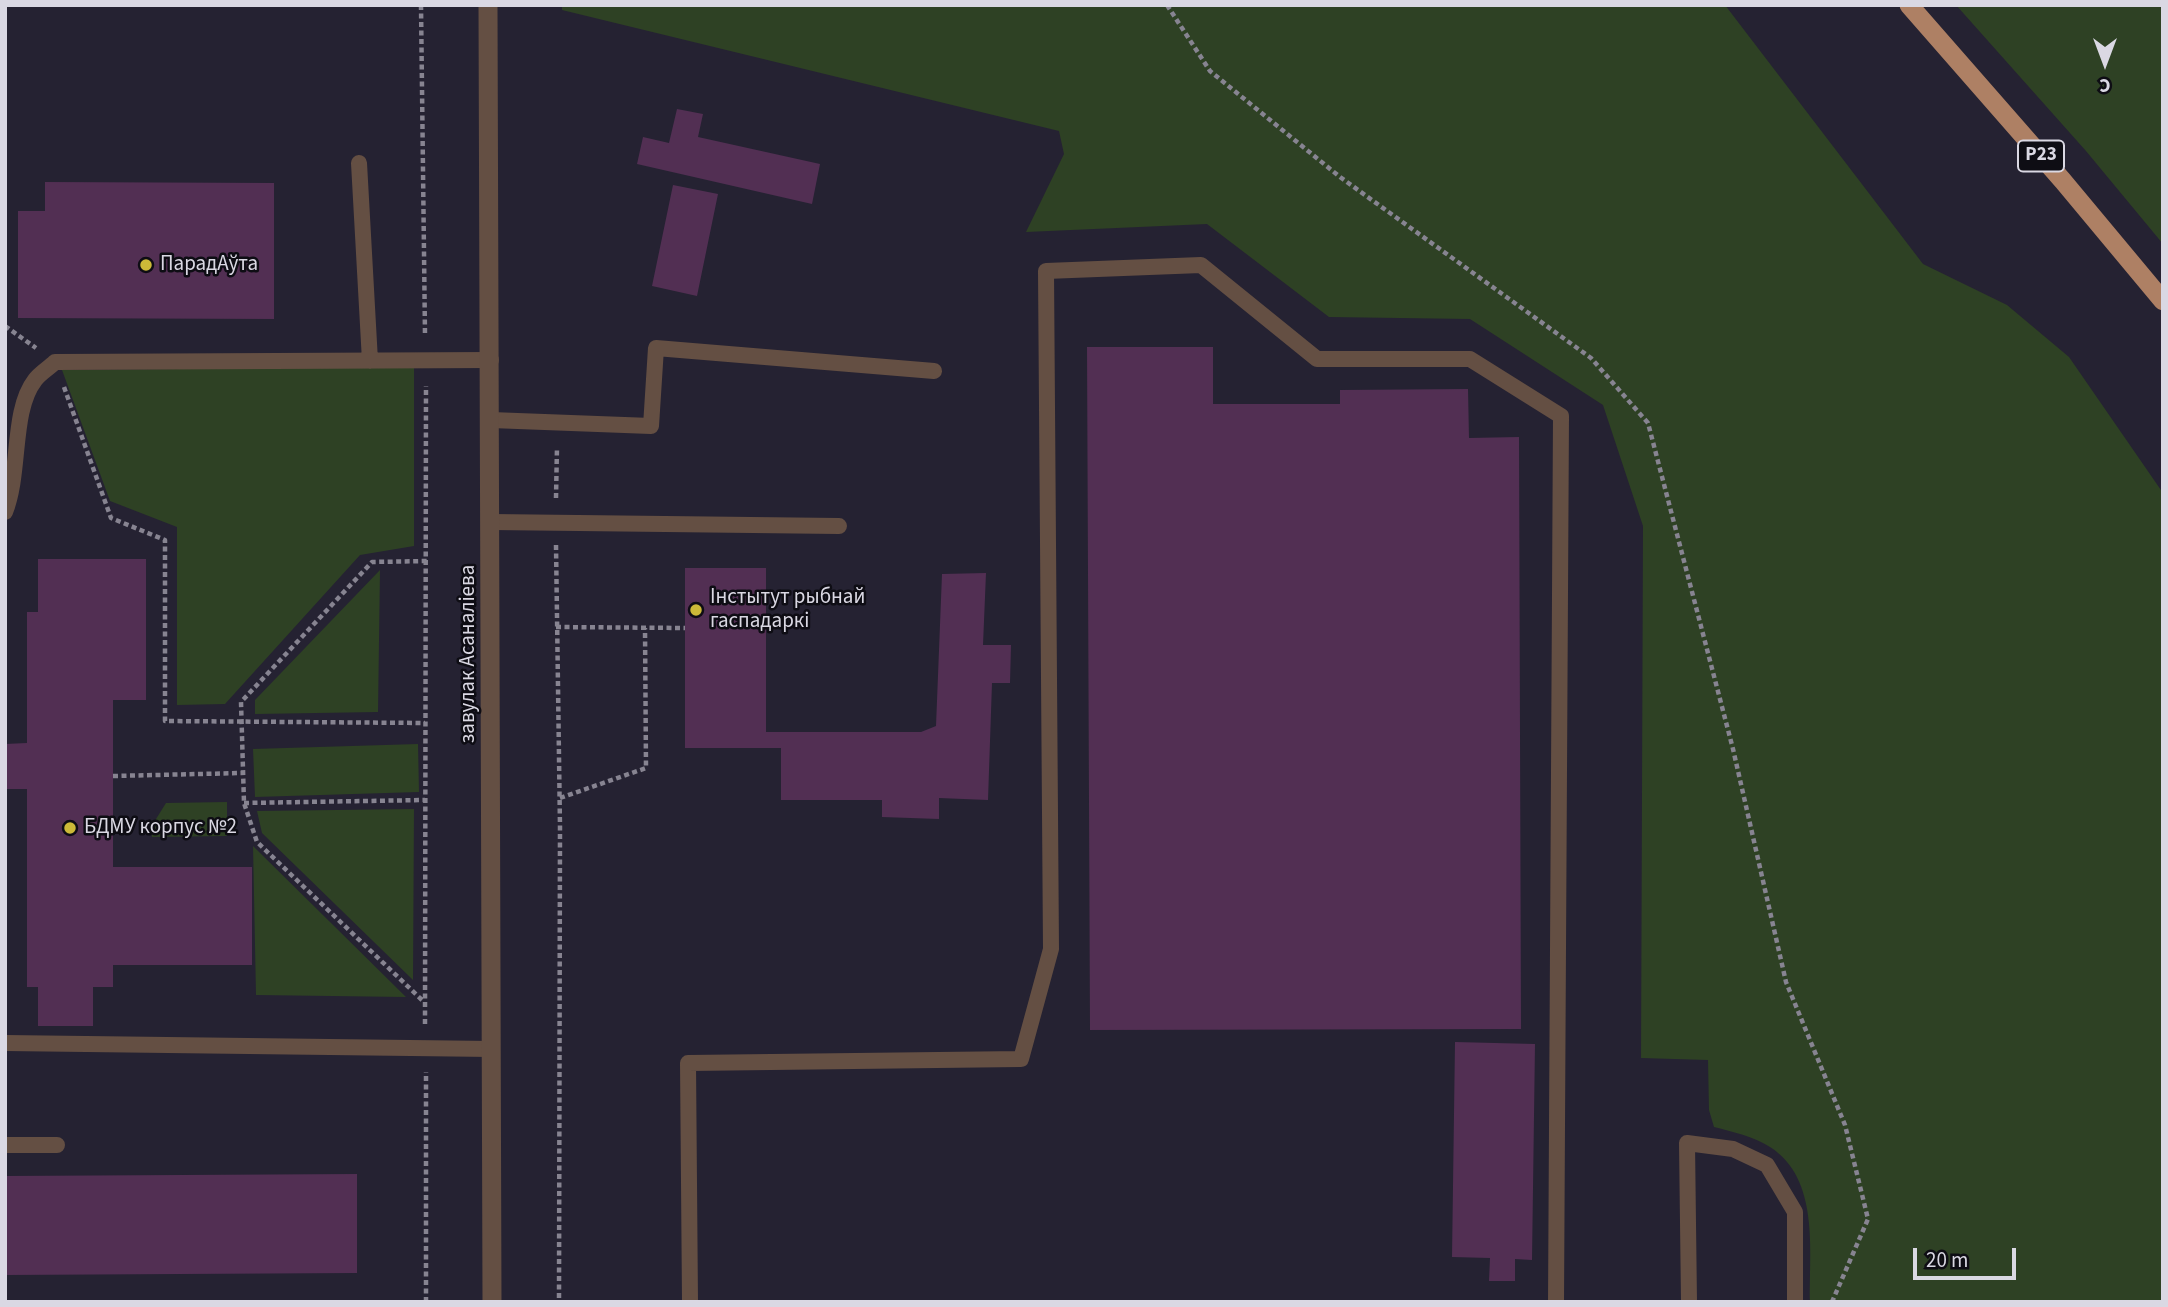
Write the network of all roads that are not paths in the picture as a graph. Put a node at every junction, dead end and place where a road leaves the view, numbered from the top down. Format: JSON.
{"nodes":[{"id":1,"x":488,"y":5,"type":"edge"},
{"id":2,"x":1909,"y":5,"type":"edge"},
{"id":3,"x":359,"y":163,"type":"dead end"},
{"id":4,"x":2163,"y":301,"type":"edge"},
{"id":5,"x":370,"y":360,"type":"junction"},
{"id":6,"x":491,"y":360,"type":"junction"},
{"id":7,"x":934,"y":372,"type":"dead end"},
{"id":8,"x":491,"y":420,"type":"junction"},
{"id":9,"x":5,"y":512,"type":"edge"},
{"id":10,"x":491,"y":522,"type":"junction"},
{"id":11,"x":839,"y":526,"type":"dead end"},
{"id":12,"x":5,"y":1044,"type":"edge"},
{"id":13,"x":492,"y":1049,"type":"junction"},
{"id":14,"x":5,"y":1145,"type":"edge"},
{"id":15,"x":57,"y":1145,"type":"dead end"},
{"id":16,"x":492,"y":1302,"type":"edge"},
{"id":17,"x":690,"y":1302,"type":"edge"},
{"id":18,"x":1556,"y":1302,"type":"edge"},
{"id":19,"x":1689,"y":1302,"type":"edge"},
{"id":20,"x":1795,"y":1302,"type":"edge"}],
"edges":[{"from":1,"to":6,"type":"street","name":"завулак Асаналіева"},
{"from":2,"to":4,"type":"highway","number":"Р23"},
{"from":3,"to":5,"type":"lane"},
{"from":5,"to":6,"type":"lane"},
{"from":5,"to":9,"type":"lane"},
{"from":6,"to":8,"type":"street","name":"завулак Асаналіева"},
{"from":7,"to":8,"type":"lane"},
{"from":8,"to":10,"type":"street","name":"завулак Асаналіева"},
{"from":10,"to":11,"type":"lane"},
{"from":10,"to":13,"type":"street","name":"завулак Асаналіева"},
{"from":12,"to":13,"type":"lane"},
{"from":13,"to":16,"type":"street","name":"завулак Асаналіева"},
{"from":14,"to":15,"type":"lane"},
{"from":17,"to":18,"type":"lane"},
{"from":19,"to":20,"type":"lane"}]}
